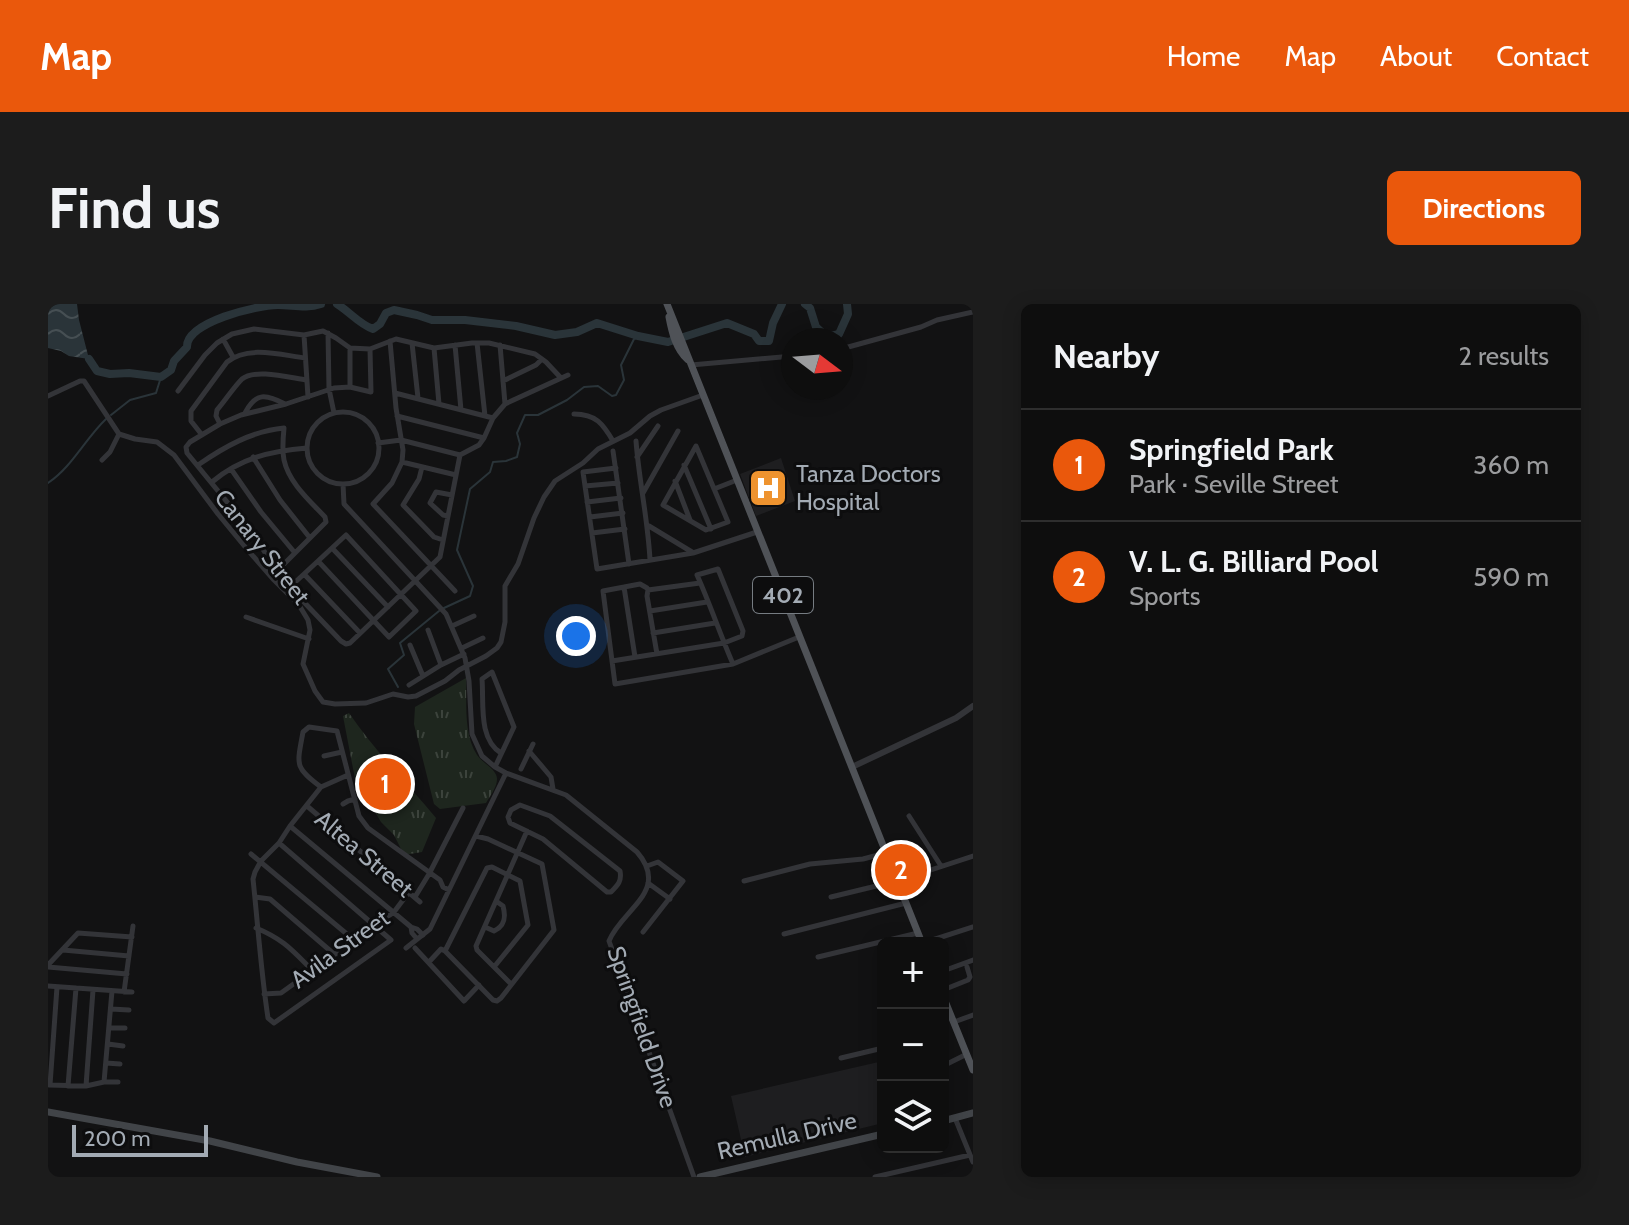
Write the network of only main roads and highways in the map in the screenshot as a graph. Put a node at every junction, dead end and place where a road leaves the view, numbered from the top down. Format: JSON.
{"nodes":[{"id":1,"x":667,"y":304,"type":"edge"},
{"id":2,"x":920,"y":937,"type":"edge"},
{"id":3,"x":949,"y":1009,"type":"edge"},
{"id":4,"x":973,"y":1070,"type":"edge"},
{"id":5,"x":48,"y":1112,"type":"edge"},
{"id":6,"x":973,"y":1113,"type":"edge"},
{"id":7,"x":949,"y":1120,"type":"edge"},
{"id":8,"x":877,"y":1135,"type":"edge"},
{"id":9,"x":377,"y":1177,"type":"edge"},
{"id":10,"x":700,"y":1177,"type":"edge"}],
"edges":[{"from":1,"to":2,"type":"main road","number":"402"},
{"from":3,"to":4,"type":"main road"},
{"from":5,"to":9,"type":"main road"},
{"from":6,"to":7,"type":"main road"},
{"from":8,"to":10,"type":"main road","name":"Remulla Drive"}]}
